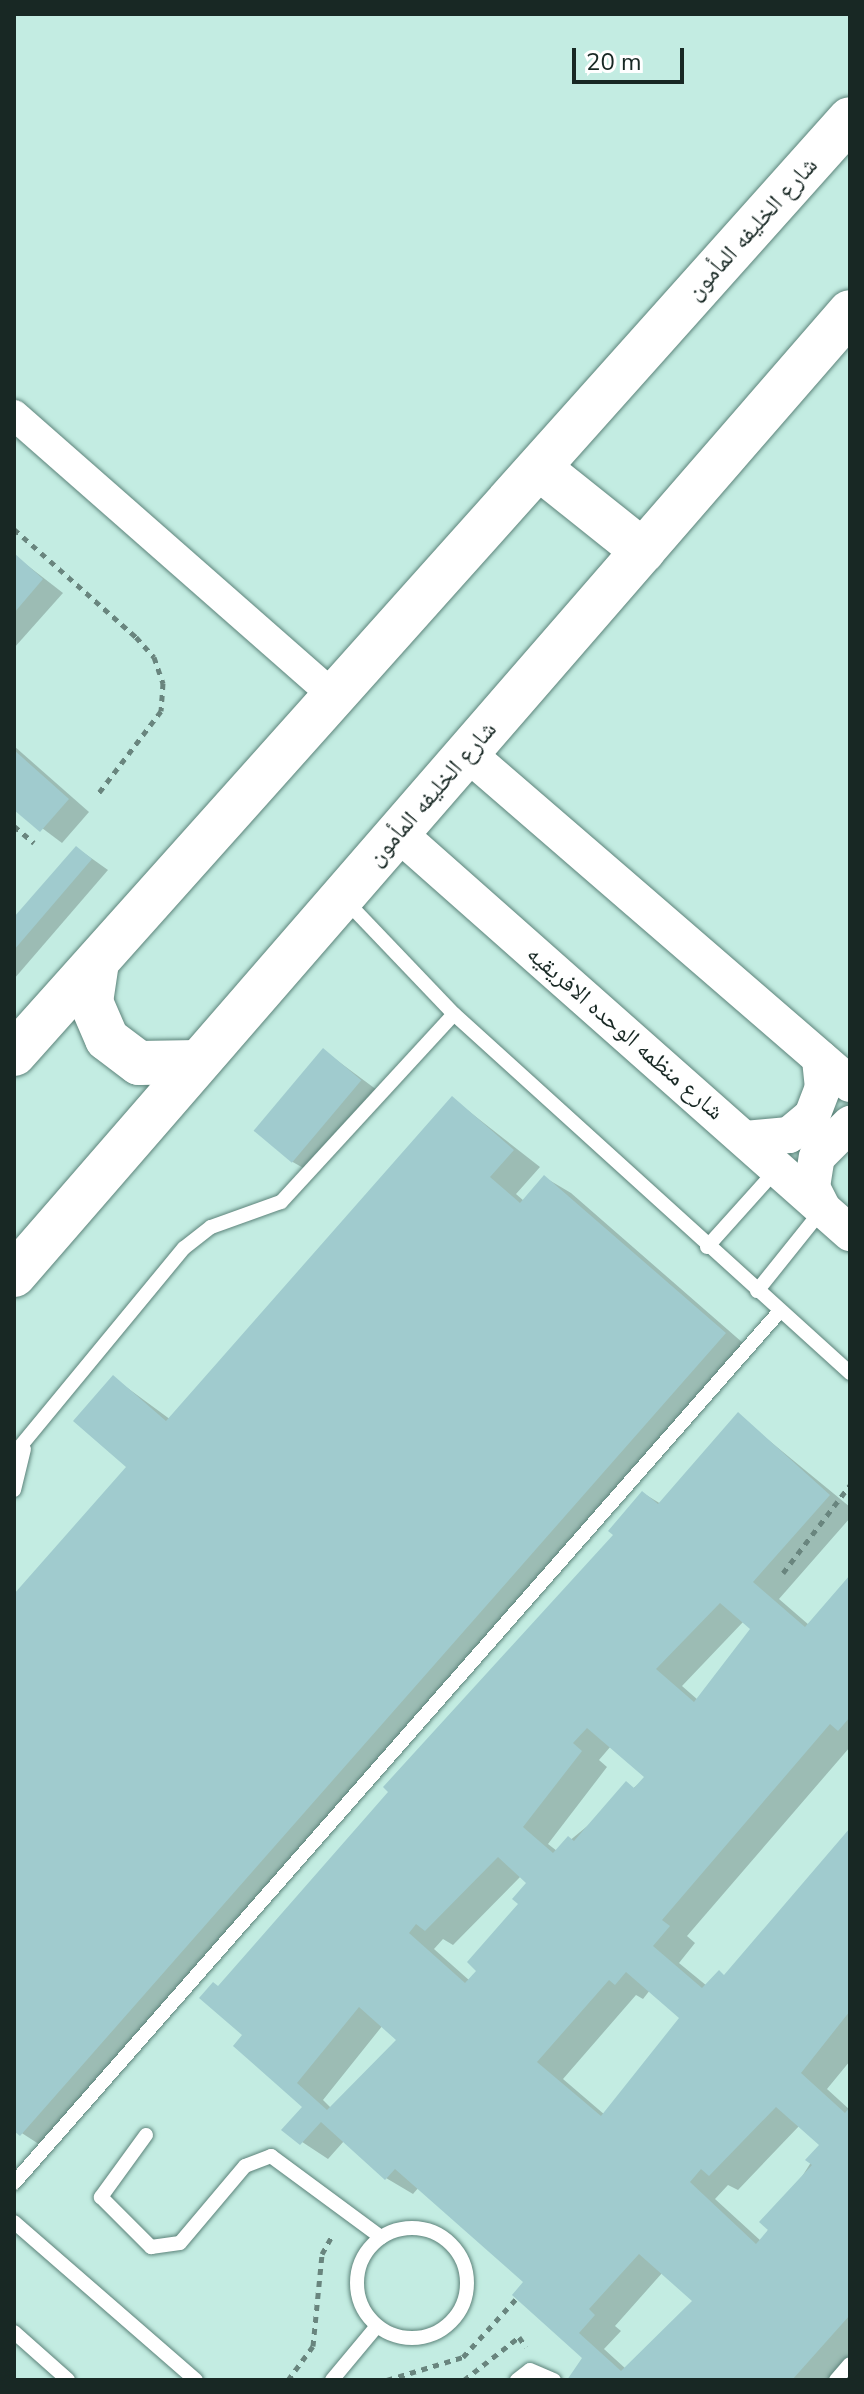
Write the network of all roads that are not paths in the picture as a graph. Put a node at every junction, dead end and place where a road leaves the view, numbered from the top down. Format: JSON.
{"nodes":[{"id":1,"x":850,"y":119,"type":"edge"},
{"id":2,"x":850,"y":312,"type":"edge"},
{"id":3,"x":14,"y":415,"type":"edge"},
{"id":4,"x":539,"y":468,"type":"junction"},
{"id":5,"x":643,"y":551,"type":"junction"},
{"id":6,"x":334,"y":696,"type":"junction"},
{"id":7,"x":467,"y":753,"type":"junction"},
{"id":8,"x":398,"y":833,"type":"junction"},
{"id":9,"x":342,"y":897,"type":"junction"},
{"id":10,"x":97,"y":962,"type":"junction"},
{"id":11,"x":454,"y":1014,"type":"junction"},
{"id":12,"x":14,"y":1054,"type":"edge"},
{"id":13,"x":820,"y":1058,"type":"junction"},
{"id":14,"x":198,"y":1062,"type":"junction"},
{"id":15,"x":850,"y":1084,"type":"edge"},
{"id":16,"x":850,"y":1124,"type":"edge"},
{"id":17,"x":745,"y":1139,"type":"junction"},
{"id":18,"x":778,"y":1167,"type":"junction"},
{"id":19,"x":823,"y":1209,"type":"junction"},
{"id":20,"x":850,"y":1233,"type":"edge"},
{"id":21,"x":707,"y":1247,"type":"junction"},
{"id":22,"x":14,"y":1275,"type":"edge"},
{"id":23,"x":757,"y":1291,"type":"junction"},
{"id":24,"x":780,"y":1311,"type":"junction"},
{"id":25,"x":850,"y":1373,"type":"edge"},
{"id":26,"x":19,"y":1452,"type":"edge"},
{"id":27,"x":14,"y":1490,"type":"edge"},
{"id":28,"x":146,"y":2135,"type":"dead end"},
{"id":29,"x":14,"y":2183,"type":"edge"},
{"id":30,"x":14,"y":2222,"type":"edge"},
{"id":31,"x":381,"y":2237,"type":"junction"},
{"id":32,"x":377,"y":2326,"type":"junction"},
{"id":33,"x":14,"y":2332,"type":"edge"},
{"id":34,"x":850,"y":2364,"type":"edge"},
{"id":35,"x":68,"y":2380,"type":"edge"},
{"id":36,"x":196,"y":2380,"type":"edge"},
{"id":37,"x":332,"y":2380,"type":"edge"},
{"id":38,"x":517,"y":2380,"type":"edge"},
{"id":39,"x":554,"y":2380,"type":"edge"},
{"id":40,"x":836,"y":2380,"type":"edge"}],
"edges":[{"from":1,"to":4,"type":"main road","name":"شارع الخليفه المأمون"},
{"from":2,"to":5,"type":"main road","name":"شارع الخليفه المأمون"},
{"from":3,"to":6,"type":"street"},
{"from":4,"to":5,"type":"main road"},
{"from":4,"to":6,"type":"main road","name":"شارع الخليفه المأمون"},
{"from":5,"to":7,"type":"main road","name":"شارع الخليفه المأمون"},
{"from":6,"to":10,"type":"main road","name":"شارع الخليفه المأمون"},
{"from":7,"to":8,"type":"main road","name":"شارع الخليفه المأمون"},
{"from":7,"to":13,"type":"street"},
{"from":8,"to":9,"type":"main road","name":"شارع الخليفه المأمون"},
{"from":8,"to":17,"type":"street","name":"شارع منظمه الوحده الافريقيه"},
{"from":9,"to":11,"type":"lane"},
{"from":9,"to":14,"type":"main road","name":"شارع الخليفه المأمون"},
{"from":10,"to":12,"type":"main road","name":"شارع الخليفه المأمون"},
{"from":10,"to":14,"type":"main road"},
{"from":11,"to":21,"type":"lane"},
{"from":11,"to":26,"type":"lane"},
{"from":13,"to":15,"type":"street"},
{"from":13,"to":17,"type":"street"},
{"from":14,"to":22,"type":"main road","name":"شارع الخليفه المأمون"},
{"from":16,"to":19,"type":"street"},
{"from":17,"to":18,"type":"street","name":"شارع منظمه الوحده الافريقيه"},
{"from":18,"to":19,"type":"street","name":"شارع منظمه الوحده الافريقيه"},
{"from":18,"to":21,"type":"lane"},
{"from":19,"to":20,"type":"street","name":"شارع منظمه الوحده الافريقيه"},
{"from":19,"to":23,"type":"lane"},
{"from":21,"to":23,"type":"lane"},
{"from":23,"to":24,"type":"lane"},
{"from":24,"to":25,"type":"lane"},
{"from":24,"to":29,"type":"lane"},
{"from":26,"to":27,"type":"lane"},
{"from":28,"to":31,"type":"lane"},
{"from":30,"to":36,"type":"lane"},
{"from":31,"to":32,"type":"lane"},
{"from":31,"to":32,"type":"lane"},
{"from":32,"to":37,"type":"lane"},
{"from":33,"to":35,"type":"lane"},
{"from":34,"to":40,"type":"lane"},
{"from":38,"to":39,"type":"lane"}]}
